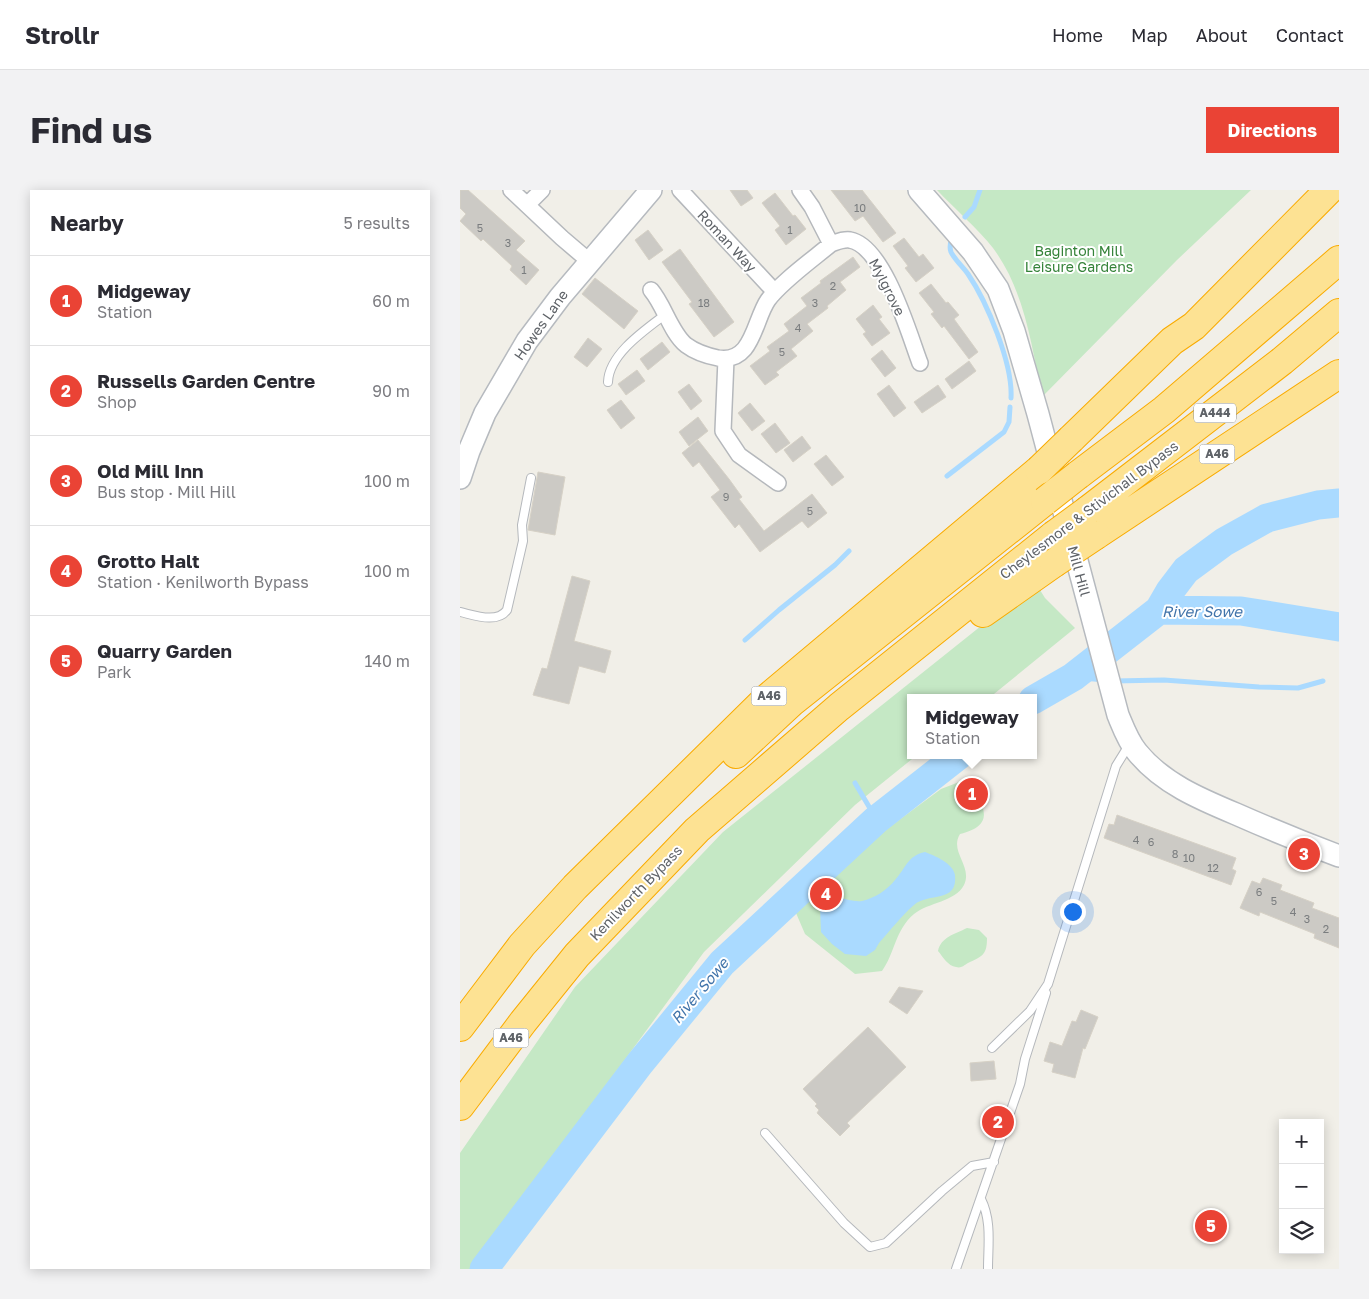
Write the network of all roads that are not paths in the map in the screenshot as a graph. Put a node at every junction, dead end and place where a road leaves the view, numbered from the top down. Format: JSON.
{"nodes":[{"id":1,"x":511,"y":190,"type":"edge"},
{"id":2,"x":542,"y":190,"type":"edge"},
{"id":3,"x":651,"y":190,"type":"edge"},
{"id":4,"x":680,"y":190,"type":"edge"},
{"id":5,"x":800,"y":190,"type":"edge"},
{"id":6,"x":919,"y":190,"type":"edge"},
{"id":7,"x":1329,"y":190,"type":"edge"},
{"id":8,"x":528,"y":204,"type":"junction"},
{"id":9,"x":831,"y":244,"type":"junction"},
{"id":10,"x":1339,"y":260,"type":"edge"},
{"id":11,"x":590,"y":261,"type":"junction"},
{"id":12,"x":651,"y":290,"type":"dead end"},
{"id":13,"x":775,"y":292,"type":"junction"},
{"id":14,"x":1339,"y":313,"type":"edge"},
{"id":15,"x":666,"y":314,"type":"junction"},
{"id":16,"x":726,"y":359,"type":"junction"},
{"id":17,"x":920,"y":364,"type":"dead end"},
{"id":18,"x":1339,"y":374,"type":"edge"},
{"id":19,"x":608,"y":382,"type":"dead end"},
{"id":20,"x":1074,"y":456,"type":"junction"},
{"id":21,"x":460,"y":478,"type":"edge"},
{"id":22,"x":531,"y":478,"type":"dead end"},
{"id":23,"x":778,"y":483,"type":"dead end"},
{"id":24,"x":1042,"y":484,"type":"junction"},
{"id":25,"x":1092,"y":522,"type":"junction"},
{"id":26,"x":930,"y":591,"type":"joint"},
{"id":27,"x":460,"y":612,"type":"edge"},
{"id":28,"x":839,"y":706,"type":"junction"},
{"id":29,"x":1131,"y":743,"type":"junction"},
{"id":30,"x":1339,"y":856,"type":"edge"},
{"id":31,"x":1048,"y":984,"type":"junction"},
{"id":32,"x":460,"y":1027,"type":"edge"},
{"id":33,"x":460,"y":1048,"type":"edge"},
{"id":34,"x":992,"y":1048,"type":"dead end"},
{"id":35,"x":460,"y":1106,"type":"edge"},
{"id":36,"x":765,"y":1133,"type":"dead end"},
{"id":37,"x":994,"y":1162,"type":"junction"},
{"id":38,"x":981,"y":1199,"type":"junction"},
{"id":39,"x":956,"y":1269,"type":"edge"},
{"id":40,"x":988,"y":1269,"type":"edge"}],
"edges":[{"from":1,"to":8,"type":"street"},
{"from":2,"to":8,"type":"street"},
{"from":3,"to":11,"type":"street","name":"Howes Lane"},
{"from":4,"to":13,"type":"street","name":"Roman Way"},
{"from":5,"to":9,"type":"street"},
{"from":6,"to":29,"type":"street","name":"Mill Hill"},
{"from":7,"to":20,"type":"highway","number":"A46"},
{"from":8,"to":11,"type":"street"},
{"from":9,"to":13,"type":"street"},
{"from":9,"to":17,"type":"street","name":"Mylgrove"},
{"from":10,"to":20,"type":"highway","number":"A444"},
{"from":11,"to":21,"type":"street","name":"Howes Lane"},
{"from":12,"to":15,"type":"street"},
{"from":13,"to":16,"type":"street"},
{"from":14,"to":25,"type":"highway","name":"Cheylesmore & Stivichall Bypass","number":"A444"},
{"from":15,"to":16,"type":"street"},
{"from":15,"to":19,"type":"lane"},
{"from":16,"to":23,"type":"street"},
{"from":18,"to":25,"type":"highway","number":"A46"},
{"from":20,"to":24,"type":"highway","number":"A444","bridge":true},
{"from":20,"to":24,"type":"highway","number":"A46","bridge":true},
{"from":22,"to":27,"type":"lane"},
{"from":24,"to":26,"type":"highway","number":"A444"},
{"from":24,"to":32,"type":"highway","number":"A46"},
{"from":25,"to":28,"type":"highway","number":"A46","bridge":true},
{"from":25,"to":28,"type":"highway","name":"Cheylesmore & Stivichall Bypass","number":"A444","bridge":true},
{"from":26,"to":33,"type":"highway","number":"A46"},
{"from":28,"to":35,"type":"highway","name":"Kenilworth Bypass","number":"A46"},
{"from":29,"to":30,"type":"street","name":"Mill Hill"},
{"from":29,"to":31,"type":"lane"},
{"from":31,"to":34,"type":"lane"},
{"from":31,"to":37,"type":"lane"},
{"from":36,"to":37,"type":"lane"},
{"from":37,"to":38,"type":"lane"},
{"from":38,"to":39,"type":"lane"},
{"from":38,"to":40,"type":"lane"}]}
